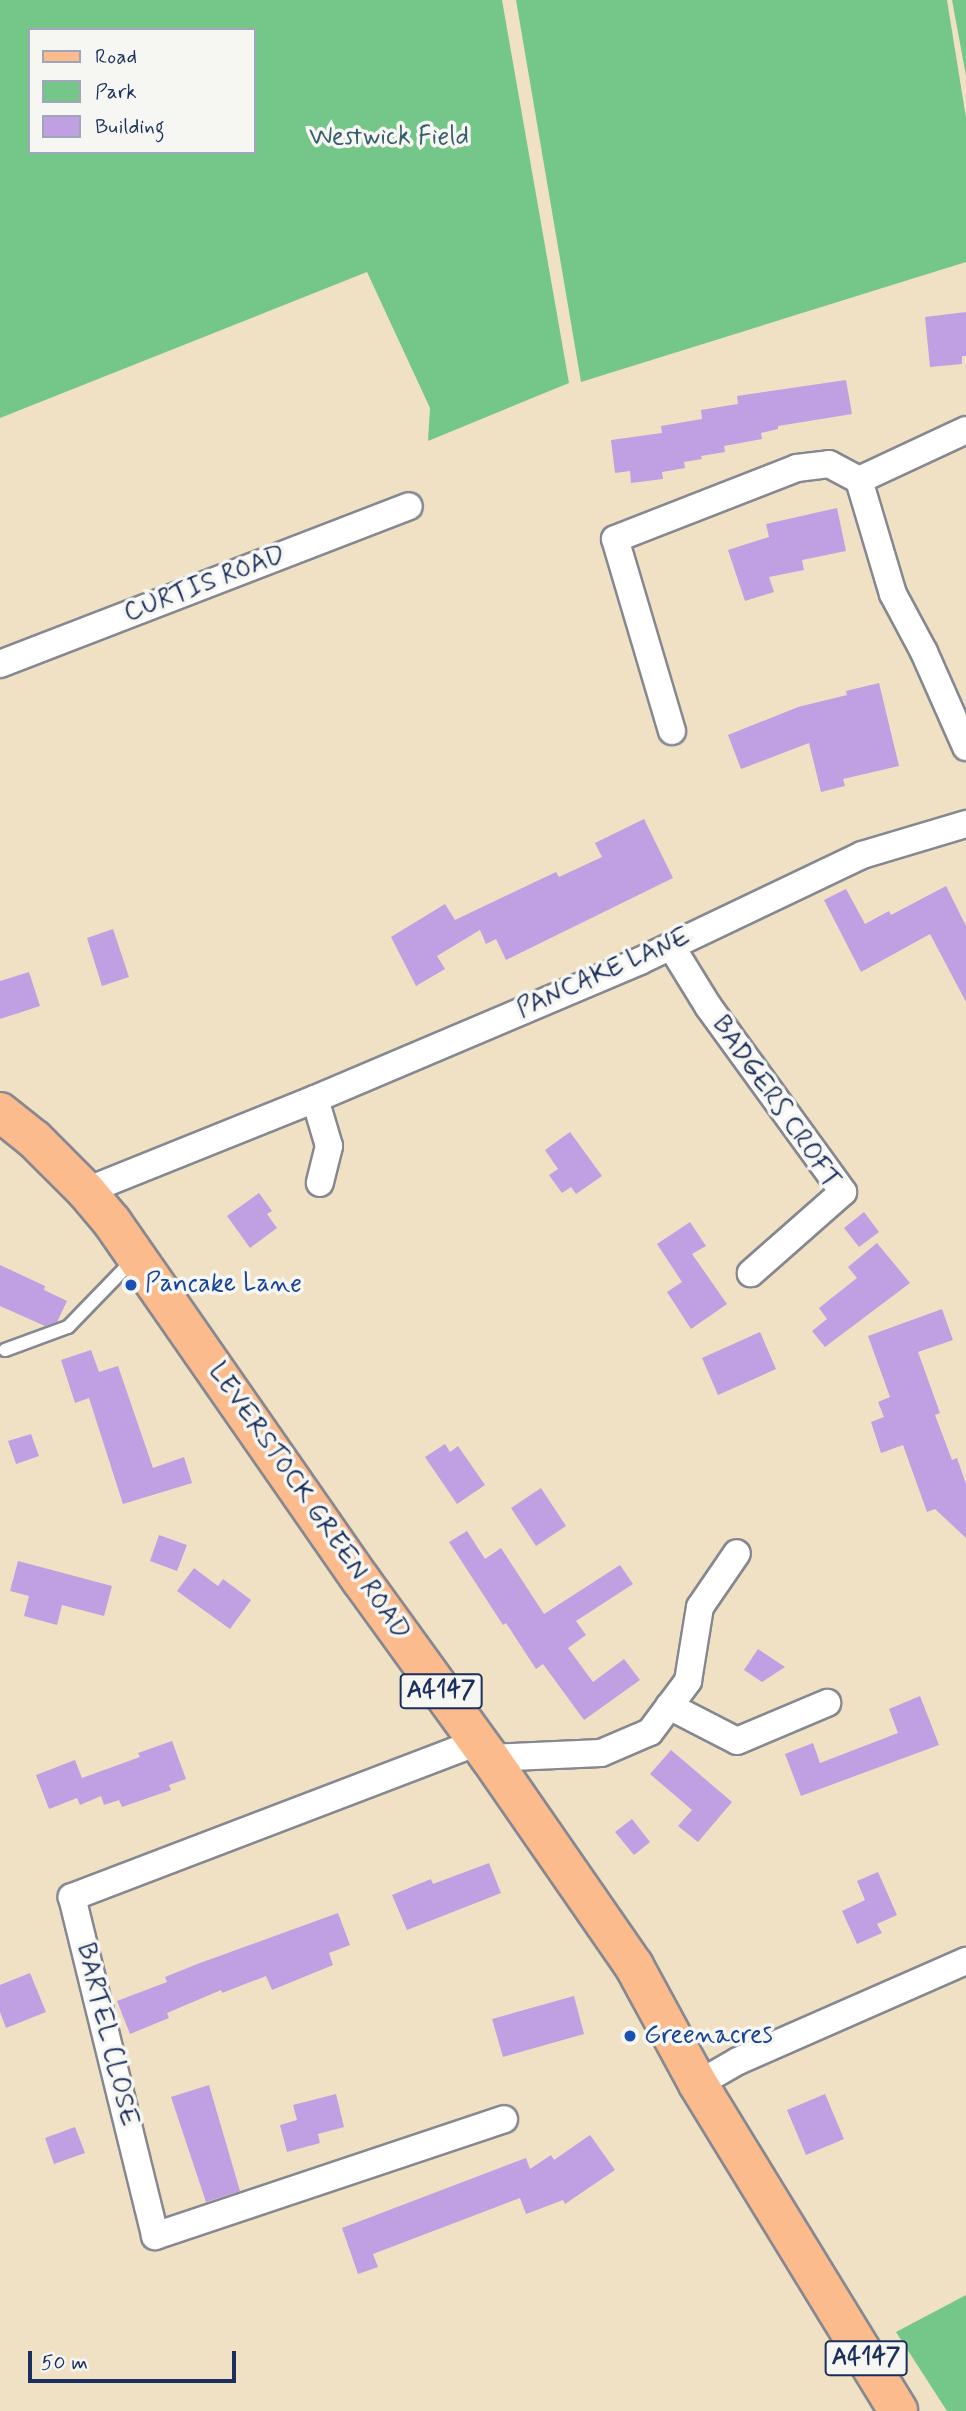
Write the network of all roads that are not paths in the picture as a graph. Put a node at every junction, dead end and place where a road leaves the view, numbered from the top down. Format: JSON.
{"nodes":[{"id":1,"x":966,"y":430,"type":"edge"},
{"id":2,"x":859,"y":480,"type":"junction"},
{"id":3,"x":410,"y":506,"type":"dead end"},
{"id":4,"x":0,"y":664,"type":"edge"},
{"id":5,"x":672,"y":731,"type":"dead end"},
{"id":6,"x":966,"y":747,"type":"edge"},
{"id":7,"x":966,"y":824,"type":"edge"},
{"id":8,"x":671,"y":946,"type":"junction"},
{"id":9,"x":315,"y":1099,"type":"junction"},
{"id":10,"x":0,"y":1112,"type":"edge"},
{"id":11,"x":320,"y":1183,"type":"dead end"},
{"id":12,"x":86,"y":1191,"type":"junction"},
{"id":13,"x":136,"y":1256,"type":"junction"},
{"id":14,"x":751,"y":1273,"type":"dead end"},
{"id":15,"x":5,"y":1350,"type":"dead end"},
{"id":16,"x":737,"y":1553,"type":"dead end"},
{"id":17,"x":827,"y":1703,"type":"dead end"},
{"id":18,"x":669,"y":1706,"type":"junction"},
{"id":19,"x":484,"y":1750,"type":"junction"},
{"id":20,"x":966,"y":1961,"type":"edge"},
{"id":21,"x":698,"y":2084,"type":"junction"},
{"id":22,"x":504,"y":2119,"type":"dead end"},
{"id":23,"x":898,"y":2411,"type":"edge"}],
"edges":[{"from":1,"to":2,"type":"street"},
{"from":2,"to":5,"type":"street"},
{"from":2,"to":6,"type":"street"},
{"from":3,"to":4,"type":"street","name":"CURTIS ROAD"},
{"from":7,"to":8,"type":"street","name":"PANCAKE LANE"},
{"from":8,"to":9,"type":"street","name":"PANCAKE LANE"},
{"from":8,"to":14,"type":"street","name":"BADGERS CROFT"},
{"from":9,"to":11,"type":"street"},
{"from":9,"to":12,"type":"street","name":"PANCAKE LANE"},
{"from":10,"to":12,"type":"main road","name":"LEVERSTOCK GREEN ROAD","number":"A4147"},
{"from":12,"to":13,"type":"main road","name":"LEVERSTOCK GREEN ROAD","number":"A4147"},
{"from":13,"to":15,"type":"lane"},
{"from":13,"to":19,"type":"main road","name":"LEVERSTOCK GREEN ROAD","number":"A4147"},
{"from":16,"to":18,"type":"street"},
{"from":17,"to":18,"type":"street"},
{"from":18,"to":19,"type":"street"},
{"from":19,"to":21,"type":"main road","name":"LEVERSTOCK GREEN ROAD","number":"A4147"},
{"from":19,"to":22,"type":"street","name":"BARTEL CLOSE"},
{"from":20,"to":21,"type":"street"},
{"from":21,"to":23,"type":"main road","name":"LEVERSTOCK GREEN ROAD","number":"A4147"}]}
